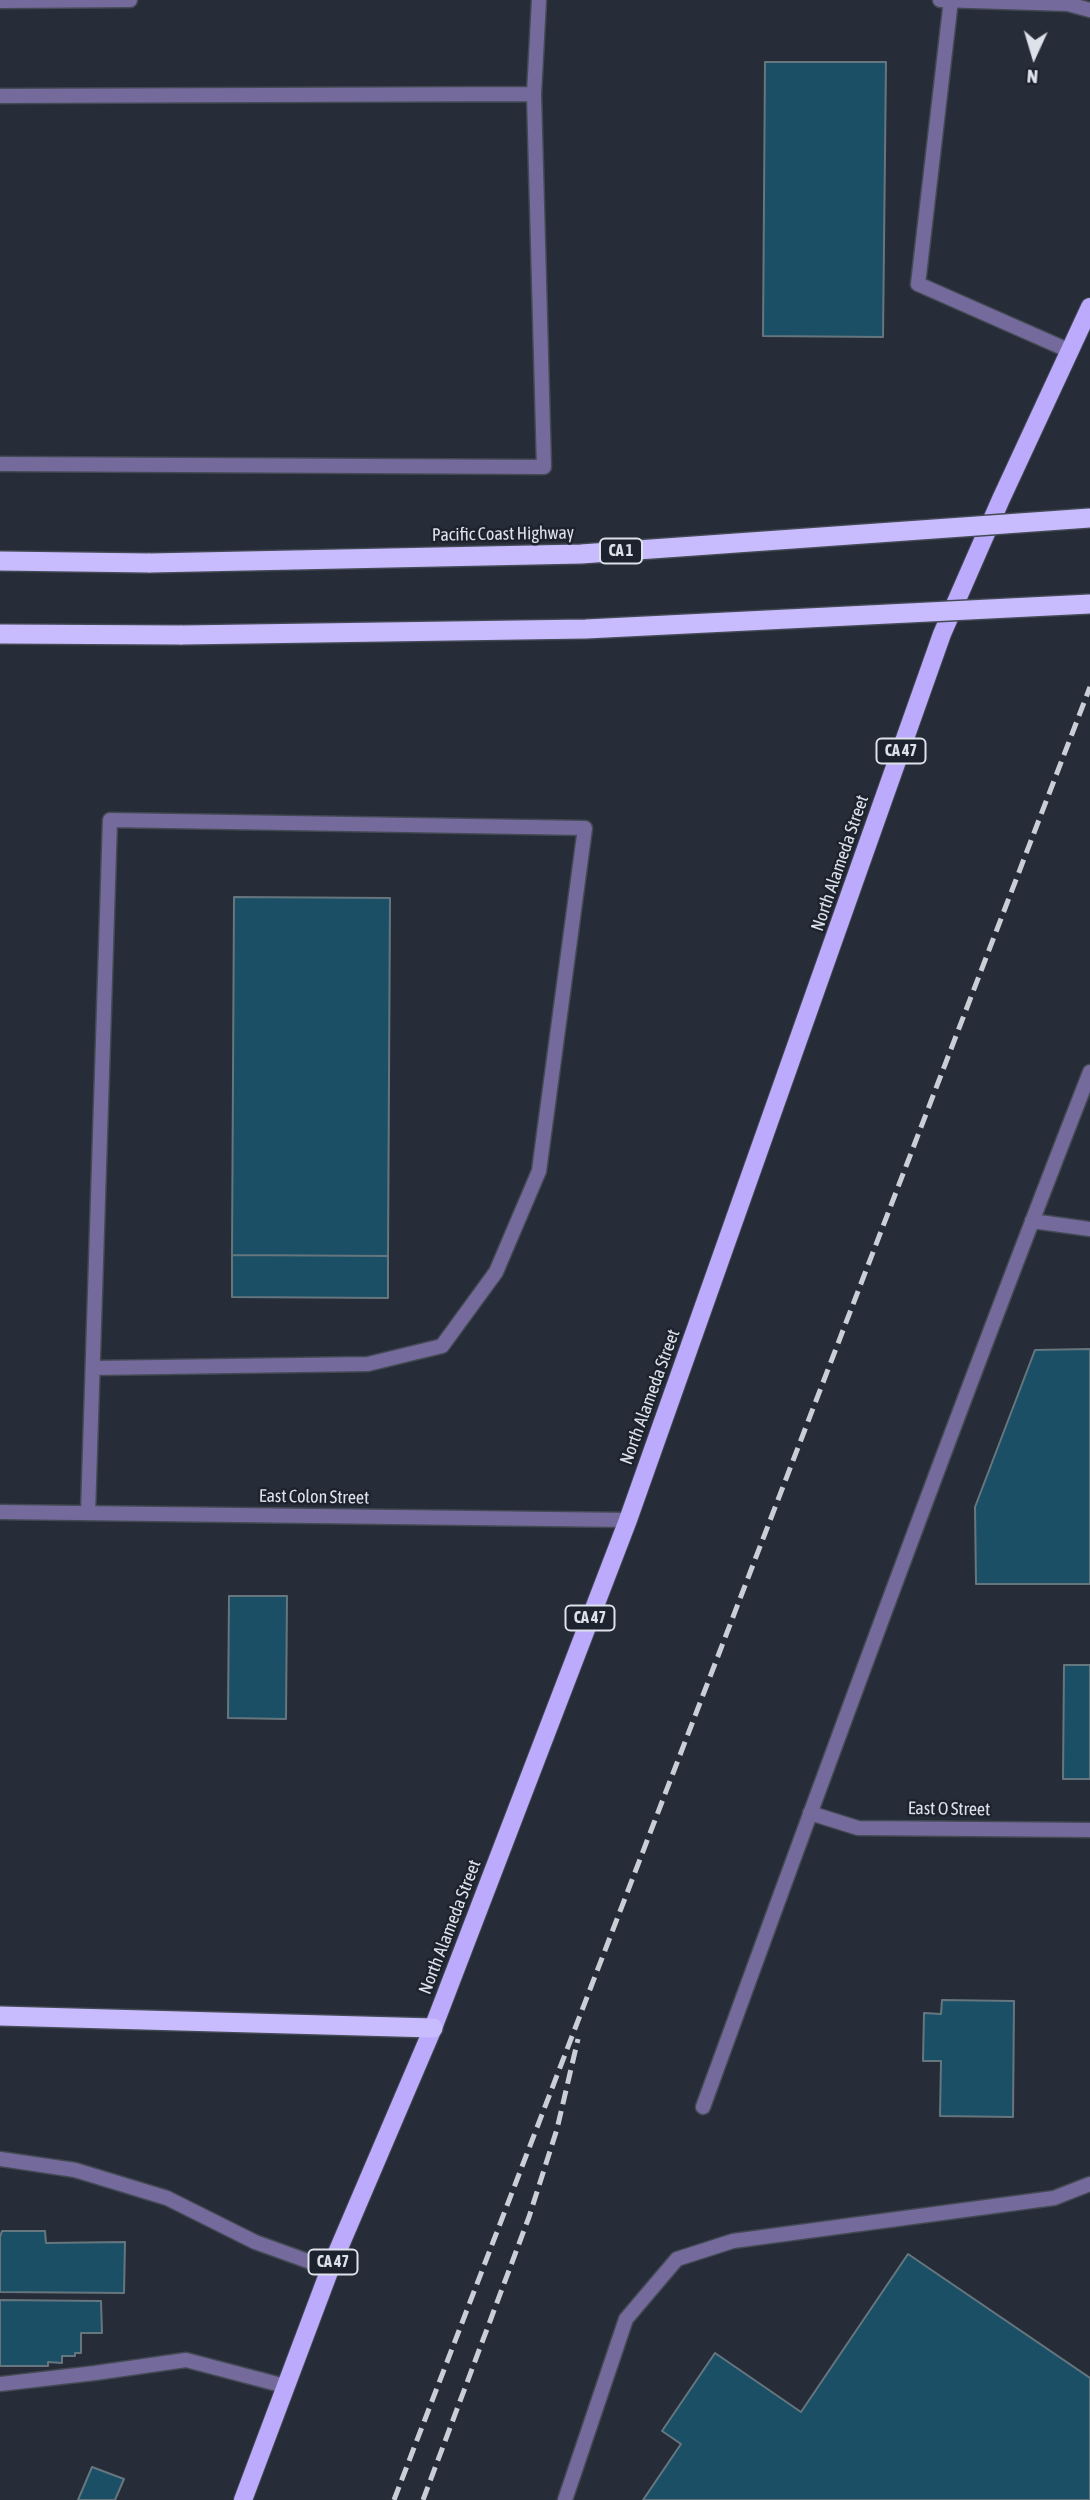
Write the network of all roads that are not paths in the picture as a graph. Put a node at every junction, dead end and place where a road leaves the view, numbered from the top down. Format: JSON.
{"nodes":[{"id":1,"x":107,"y":0,"type":"edge"},
{"id":2,"x":130,"y":0,"type":"edge"},
{"id":3,"x":539,"y":0,"type":"edge"},
{"id":4,"x":940,"y":0,"type":"edge"},
{"id":5,"x":951,"y":0,"type":"edge"},
{"id":6,"x":986,"y":0,"type":"edge"},
{"id":7,"x":0,"y":1,"type":"edge"},
{"id":8,"x":1090,"y":10,"type":"edge"},
{"id":9,"x":534,"y":94,"type":"junction"},
{"id":10,"x":0,"y":96,"type":"edge"},
{"id":11,"x":1090,"y":307,"type":"edge"},
{"id":12,"x":1070,"y":351,"type":"junction"},
{"id":13,"x":0,"y":464,"type":"edge"},
{"id":14,"x":1090,"y":519,"type":"edge"},
{"id":15,"x":0,"y":561,"type":"edge"},
{"id":16,"x":1090,"y":604,"type":"edge"},
{"id":17,"x":0,"y":634,"type":"edge"},
{"id":18,"x":1090,"y":1072,"type":"edge"},
{"id":19,"x":1032,"y":1221,"type":"junction"},
{"id":20,"x":1090,"y":1229,"type":"edge"},
{"id":21,"x":93,"y":1368,"type":"junction"},
{"id":22,"x":0,"y":1512,"type":"edge"},
{"id":23,"x":88,"y":1514,"type":"junction"},
{"id":24,"x":628,"y":1520,"type":"junction"},
{"id":25,"x":810,"y":1813,"type":"junction"},
{"id":26,"x":1090,"y":1830,"type":"edge"},
{"id":27,"x":0,"y":2016,"type":"edge"},
{"id":28,"x":433,"y":2028,"type":"junction"},
{"id":29,"x":703,"y":2107,"type":"dead end"},
{"id":30,"x":0,"y":2159,"type":"edge"},
{"id":31,"x":1090,"y":2183,"type":"edge"},
{"id":32,"x":330,"y":2269,"type":"junction"},
{"id":33,"x":0,"y":2384,"type":"edge"},
{"id":34,"x":285,"y":2386,"type":"junction"},
{"id":35,"x":243,"y":2500,"type":"edge"},
{"id":36,"x":565,"y":2500,"type":"edge"}],
"edges":[{"from":1,"to":2,"type":"street"},
{"from":1,"to":7,"type":"street"},
{"from":3,"to":9,"type":"street"},
{"from":4,"to":5,"type":"street"},
{"from":5,"to":6,"type":"street"},
{"from":5,"to":12,"type":"street"},
{"from":6,"to":8,"type":"street"},
{"from":9,"to":10,"type":"street"},
{"from":9,"to":13,"type":"street"},
{"from":11,"to":12,"type":"main road","name":"North Alameda Street","number":"CA 47"},
{"from":12,"to":24,"type":"main road","name":"North Alameda Street","number":"CA 47"},
{"from":14,"to":15,"type":"highway","name":"Pacific Coast Highway","number":"CA 1","bridge":true},
{"from":16,"to":17,"type":"highway","bridge":true},
{"from":18,"to":19,"type":"street"},
{"from":19,"to":20,"type":"street"},
{"from":19,"to":25,"type":"street"},
{"from":21,"to":21,"type":"street"},
{"from":21,"to":23,"type":"street"},
{"from":22,"to":23,"type":"street","name":"East Colon Street"},
{"from":23,"to":24,"type":"street","name":"East Colon Street"},
{"from":24,"to":28,"type":"main road","name":"North Alameda Street","number":"CA 47"},
{"from":25,"to":26,"type":"street","name":"East O Street"},
{"from":25,"to":29,"type":"street"},
{"from":27,"to":28,"type":"highway"},
{"from":28,"to":32,"type":"main road","name":"North Alameda Street","number":"CA 47"},
{"from":30,"to":32,"type":"street"},
{"from":31,"to":36,"type":"street"},
{"from":32,"to":34,"type":"main road","name":"North Alameda Street","number":"CA 47"},
{"from":33,"to":34,"type":"street"},
{"from":34,"to":35,"type":"main road","name":"North Alameda Street","number":"CA 47"}]}
